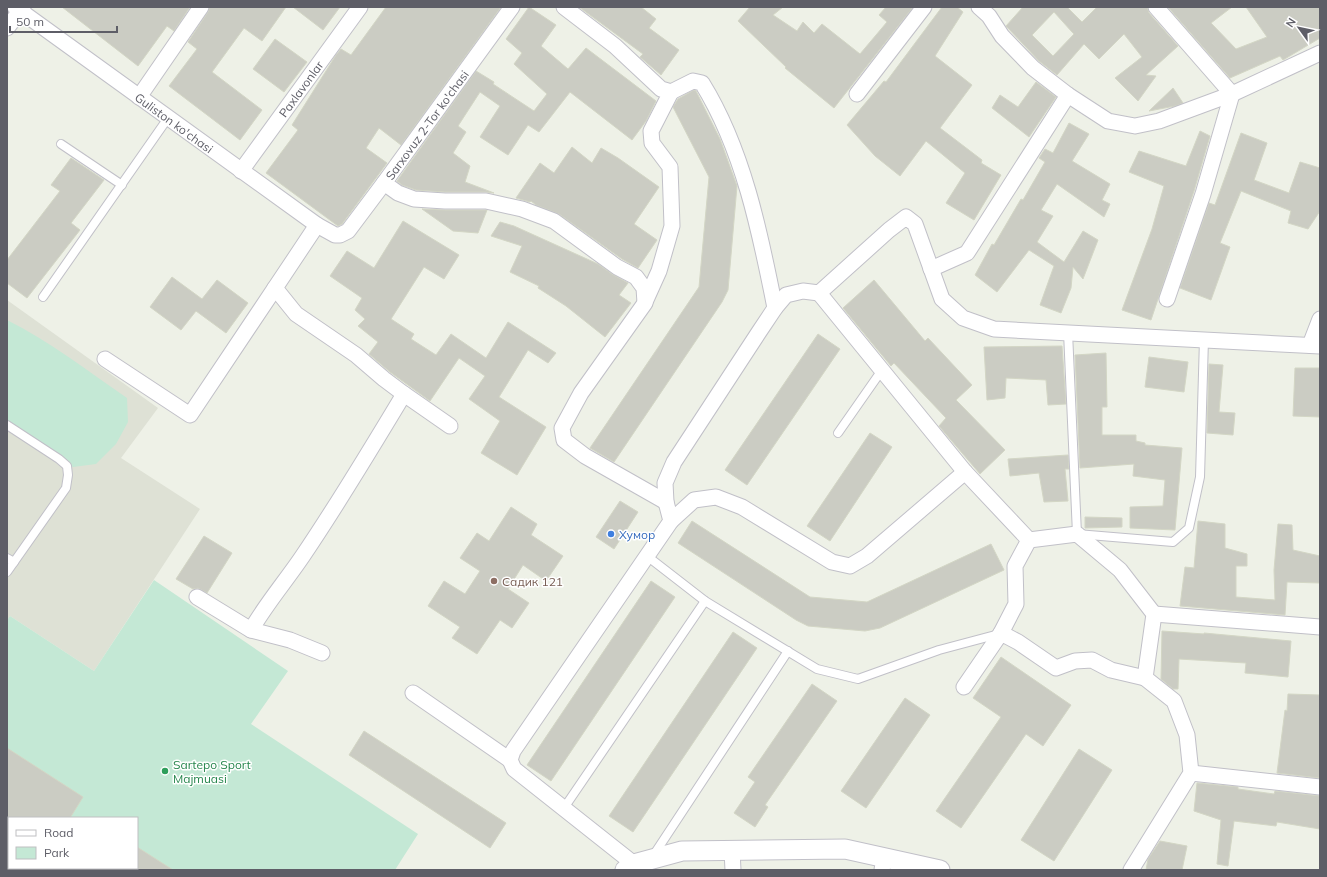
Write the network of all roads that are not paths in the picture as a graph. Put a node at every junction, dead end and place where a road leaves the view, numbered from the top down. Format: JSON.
{"nodes":[{"id":1,"x":201,"y":7,"type":"edge"},
{"id":2,"x":360,"y":7,"type":"edge"},
{"id":3,"x":512,"y":7,"type":"edge"},
{"id":4,"x":564,"y":7,"type":"edge"},
{"id":5,"x":924,"y":7,"type":"edge"},
{"id":6,"x":1156,"y":7,"type":"edge"},
{"id":7,"x":19,"y":8,"type":"edge"},
{"id":8,"x":989,"y":10,"type":"edge"},
{"id":9,"x":7,"y":28,"type":"edge"},
{"id":10,"x":1320,"y":53,"type":"edge"},
{"id":11,"x":671,"y":92,"type":"junction"},
{"id":12,"x":857,"y":94,"type":"dead end"},
{"id":13,"x":1232,"y":94,"type":"junction"},
{"id":14,"x":1068,"y":96,"type":"junction"},
{"id":15,"x":139,"y":97,"type":"junction"},
{"id":16,"x":168,"y":118,"type":"junction"},
{"id":17,"x":61,"y":144,"type":"dead end"},
{"id":18,"x":241,"y":171,"type":"junction"},
{"id":19,"x":384,"y":183,"type":"junction"},
{"id":20,"x":122,"y":185,"type":"junction"},
{"id":21,"x":317,"y":225,"type":"junction"},
{"id":22,"x":335,"y":235,"type":"joint"},
{"id":23,"x":931,"y":269,"type":"junction"},
{"id":24,"x":275,"y":288,"type":"junction"},
{"id":25,"x":819,"y":293,"type":"junction"},
{"id":26,"x":43,"y":297,"type":"dead end"},
{"id":27,"x":1167,"y":299,"type":"dead end"},
{"id":28,"x":645,"y":303,"type":"junction"},
{"id":29,"x":775,"y":308,"type":"junction"},
{"id":30,"x":1320,"y":319,"type":"edge"},
{"id":31,"x":1068,"y":332,"type":"junction"},
{"id":32,"x":1204,"y":339,"type":"junction"},
{"id":33,"x":1315,"y":346,"type":"edge"},
{"id":34,"x":105,"y":359,"type":"dead end"},
{"id":35,"x":882,"y":370,"type":"junction"},
{"id":36,"x":404,"y":394,"type":"junction"},
{"id":37,"x":7,"y":425,"type":"edge"},
{"id":38,"x":450,"y":426,"type":"dead end"},
{"id":39,"x":838,"y":433,"type":"dead end"},
{"id":40,"x":965,"y":472,"type":"junction"},
{"id":41,"x":666,"y":502,"type":"junction"},
{"id":42,"x":671,"y":521,"type":"junction"},
{"id":43,"x":1077,"y":534,"type":"junction"},
{"id":44,"x":1029,"y":540,"type":"junction"},
{"id":45,"x":648,"y":556,"type":"junction"},
{"id":46,"x":11,"y":560,"type":"edge"},
{"id":47,"x":7,"y":572,"type":"edge"},
{"id":48,"x":198,"y":597,"type":"dead end"},
{"id":49,"x":705,"y":601,"type":"junction"},
{"id":50,"x":1154,"y":614,"type":"junction"},
{"id":51,"x":1320,"y":627,"type":"edge"},
{"id":52,"x":251,"y":630,"type":"junction"},
{"id":53,"x":1001,"y":633,"type":"junction"},
{"id":54,"x":788,"y":651,"type":"junction"},
{"id":55,"x":322,"y":653,"type":"dead end"},
{"id":56,"x":1145,"y":678,"type":"junction"},
{"id":57,"x":964,"y":687,"type":"dead end"},
{"id":58,"x":413,"y":693,"type":"dead end"},
{"id":59,"x":510,"y":760,"type":"junction"},
{"id":60,"x":1191,"y":773,"type":"junction"},
{"id":61,"x":1320,"y":787,"type":"edge"},
{"id":62,"x":564,"y":808,"type":"junction"},
{"id":63,"x":732,"y":851,"type":"junction"},
{"id":64,"x":637,"y":864,"type":"edge"},
{"id":65,"x":883,"y":864,"type":"edge"},
{"id":66,"x":733,"y":870,"type":"edge"},
{"id":67,"x":940,"y":870,"type":"edge"},
{"id":68,"x":1132,"y":870,"type":"edge"}],
"edges":[{"from":1,"to":15,"type":"street"},
{"from":2,"to":18,"type":"street","name":"Paxlavonlar"},
{"from":3,"to":19,"type":"street","name":"Sarxovuz 2-Tor ko'chasi"},
{"from":4,"to":11,"type":"street"},
{"from":5,"to":12,"type":"street"},
{"from":6,"to":13,"type":"street"},
{"from":7,"to":9,"type":"street"},
{"from":7,"to":15,"type":"street","name":"Guliston ko'chasi"},
{"from":8,"to":14,"type":"street"},
{"from":10,"to":13,"type":"street"},
{"from":11,"to":28,"type":"street"},
{"from":11,"to":29,"type":"street"},
{"from":13,"to":14,"type":"street"},
{"from":13,"to":27,"type":"street"},
{"from":14,"to":23,"type":"street"},
{"from":15,"to":16,"type":"street","name":"Guliston ko'chasi"},
{"from":16,"to":18,"type":"street","name":"Guliston ko'chasi"},
{"from":16,"to":20,"type":"lane"},
{"from":17,"to":20,"type":"lane"},
{"from":18,"to":21,"type":"street","name":"Guliston ko'chasi"},
{"from":19,"to":22,"type":"street","name":"Sarxovuz 2-Tor ko'chasi"},
{"from":19,"to":28,"type":"street"},
{"from":20,"to":26,"type":"lane"},
{"from":21,"to":22,"type":"street","name":"Guliston ko'chasi"},
{"from":21,"to":24,"type":"street"},
{"from":23,"to":25,"type":"street"},
{"from":23,"to":31,"type":"street"},
{"from":24,"to":34,"type":"street"},
{"from":24,"to":36,"type":"street"},
{"from":25,"to":29,"type":"street"},
{"from":25,"to":35,"type":"street"},
{"from":28,"to":41,"type":"street"},
{"from":29,"to":41,"type":"street"},
{"from":30,"to":33,"type":"street"},
{"from":31,"to":32,"type":"street"},
{"from":31,"to":43,"type":"lane"},
{"from":32,"to":33,"type":"street"},
{"from":32,"to":43,"type":"lane"},
{"from":35,"to":39,"type":"lane"},
{"from":35,"to":40,"type":"street"},
{"from":36,"to":38,"type":"street"},
{"from":36,"to":52,"type":"street"},
{"from":37,"to":46,"type":"lane"},
{"from":40,"to":42,"type":"street"},
{"from":40,"to":44,"type":"street"},
{"from":41,"to":42,"type":"street"},
{"from":42,"to":45,"type":"street"},
{"from":43,"to":44,"type":"street"},
{"from":43,"to":50,"type":"street"},
{"from":44,"to":53,"type":"street"},
{"from":45,"to":49,"type":"lane"},
{"from":45,"to":59,"type":"street"},
{"from":46,"to":47,"type":"lane"},
{"from":48,"to":52,"type":"street"},
{"from":49,"to":54,"type":"lane"},
{"from":49,"to":62,"type":"lane"},
{"from":50,"to":51,"type":"street"},
{"from":50,"to":56,"type":"street"},
{"from":52,"to":55,"type":"street"},
{"from":53,"to":54,"type":"lane"},
{"from":53,"to":56,"type":"street"},
{"from":53,"to":57,"type":"street"},
{"from":54,"to":64,"type":"lane"},
{"from":56,"to":60,"type":"street"},
{"from":58,"to":59,"type":"street"},
{"from":59,"to":62,"type":"street"},
{"from":60,"to":61,"type":"street"},
{"from":60,"to":68,"type":"street"},
{"from":62,"to":64,"type":"street"},
{"from":63,"to":64,"type":"street"},
{"from":63,"to":65,"type":"street"},
{"from":63,"to":66,"type":"street"},
{"from":65,"to":67,"type":"street"}]}
